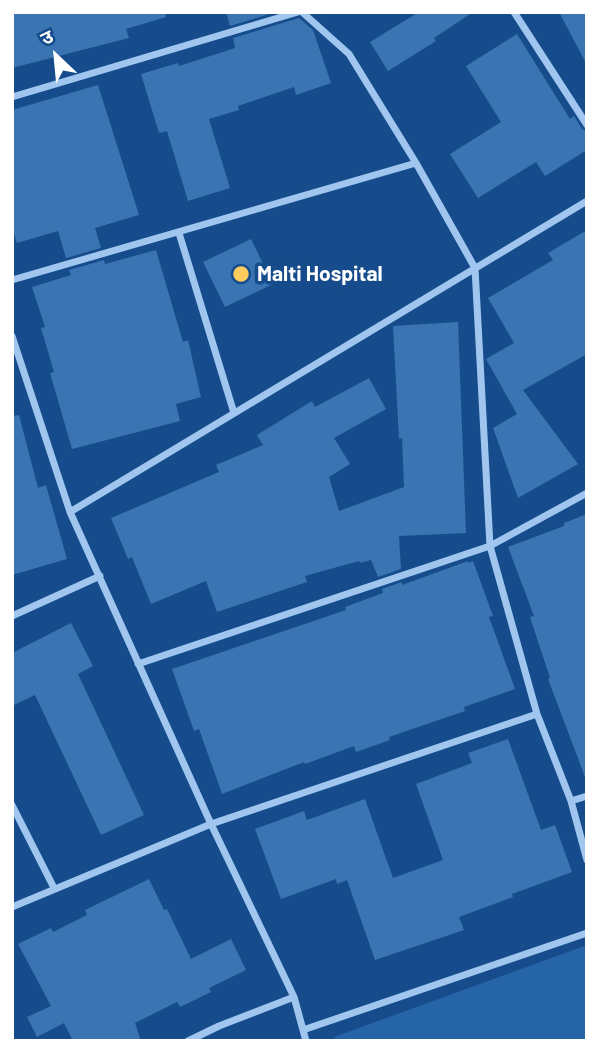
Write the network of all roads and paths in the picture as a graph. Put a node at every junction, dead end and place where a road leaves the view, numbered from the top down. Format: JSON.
{"nodes":[{"id":1,"x":300,"y":12,"type":"edge"},
{"id":2,"x":514,"y":12,"type":"edge"},
{"id":3,"x":12,"y":97,"type":"edge"},
{"id":4,"x":587,"y":125,"type":"edge"},
{"id":5,"x":416,"y":163,"type":"junction"},
{"id":6,"x":587,"y":201,"type":"edge"},
{"id":7,"x":179,"y":233,"type":"junction"},
{"id":8,"x":475,"y":268,"type":"junction"},
{"id":9,"x":12,"y":280,"type":"edge"},
{"id":10,"x":12,"y":336,"type":"edge"},
{"id":11,"x":234,"y":413,"type":"junction"},
{"id":12,"x":587,"y":493,"type":"edge"},
{"id":13,"x":70,"y":512,"type":"junction"},
{"id":14,"x":490,"y":547,"type":"junction"},
{"id":15,"x":100,"y":576,"type":"junction"},
{"id":16,"x":12,"y":616,"type":"edge"},
{"id":17,"x":138,"y":664,"type":"junction"},
{"id":18,"x":537,"y":714,"type":"junction"},
{"id":19,"x":587,"y":796,"type":"edge"},
{"id":20,"x":571,"y":801,"type":"junction"},
{"id":21,"x":12,"y":805,"type":"edge"},
{"id":22,"x":211,"y":824,"type":"junction"},
{"id":23,"x":587,"y":860,"type":"edge"},
{"id":24,"x":54,"y":888,"type":"junction"},
{"id":25,"x":12,"y":907,"type":"edge"},
{"id":26,"x":587,"y":933,"type":"edge"},
{"id":27,"x":294,"y":998,"type":"junction"},
{"id":28,"x":303,"y":1030,"type":"junction"},
{"id":29,"x":188,"y":1041,"type":"edge"},
{"id":30,"x":306,"y":1041,"type":"edge"}],
"edges":[{"from":1,"to":3,"type":"street"},
{"from":1,"to":5,"type":"street"},
{"from":2,"to":4,"type":"street"},
{"from":5,"to":7,"type":"street"},
{"from":5,"to":8,"type":"street"},
{"from":6,"to":8,"type":"street"},
{"from":7,"to":9,"type":"street"},
{"from":7,"to":11,"type":"street"},
{"from":8,"to":11,"type":"street"},
{"from":8,"to":14,"type":"street"},
{"from":10,"to":13,"type":"street"},
{"from":11,"to":13,"type":"street"},
{"from":12,"to":14,"type":"street"},
{"from":13,"to":15,"type":"street"},
{"from":14,"to":17,"type":"street"},
{"from":14,"to":18,"type":"street"},
{"from":15,"to":16,"type":"street"},
{"from":15,"to":17,"type":"street"},
{"from":17,"to":22,"type":"street"},
{"from":18,"to":20,"type":"street"},
{"from":18,"to":22,"type":"street"},
{"from":19,"to":20,"type":"street"},
{"from":20,"to":23,"type":"street"},
{"from":21,"to":24,"type":"street"},
{"from":22,"to":24,"type":"street"},
{"from":22,"to":27,"type":"street"},
{"from":24,"to":25,"type":"street"},
{"from":26,"to":28,"type":"street"},
{"from":27,"to":28,"type":"street"},
{"from":27,"to":29,"type":"street"},
{"from":28,"to":30,"type":"street"}]}
